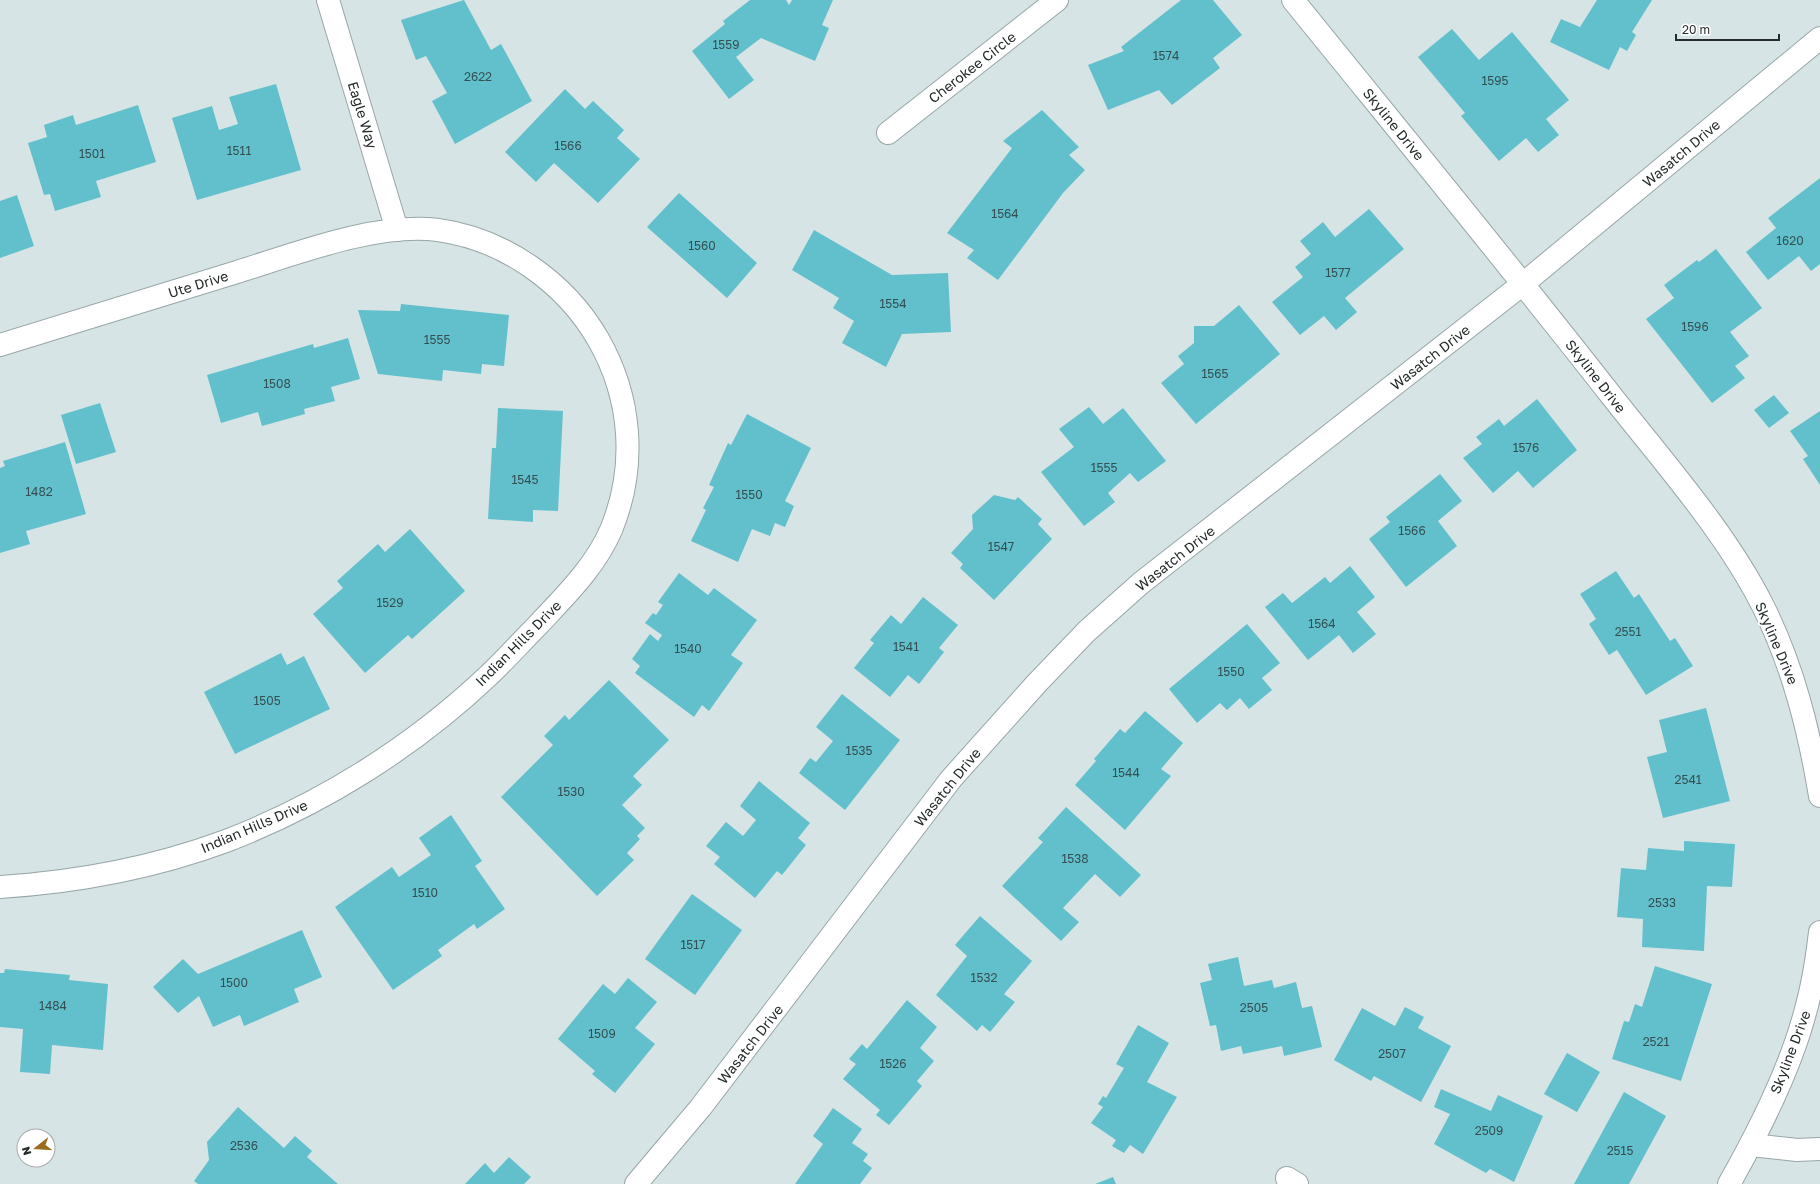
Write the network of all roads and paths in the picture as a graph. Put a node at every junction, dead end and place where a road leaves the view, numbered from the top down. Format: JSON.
{"nodes":[{"id":1,"x":328,"y":0,"type":"edge"},
{"id":2,"x":1057,"y":0,"type":"edge"},
{"id":3,"x":1293,"y":0,"type":"edge"},
{"id":4,"x":1820,"y":38,"type":"edge"},
{"id":5,"x":888,"y":133,"type":"dead end"},
{"id":6,"x":397,"y":230,"type":"junction"},
{"id":7,"x":1524,"y":283,"type":"junction"},
{"id":8,"x":0,"y":345,"type":"edge"},
{"id":9,"x":1820,"y":796,"type":"edge"},
{"id":10,"x":0,"y":887,"type":"edge"},
{"id":11,"x":1820,"y":932,"type":"edge"},
{"id":12,"x":1752,"y":1145,"type":"junction"},
{"id":13,"x":1820,"y":1149,"type":"edge"},
{"id":14,"x":636,"y":1184,"type":"edge"},
{"id":15,"x":1729,"y":1184,"type":"edge"}],
"edges":[{"from":1,"to":6,"type":"street","name":"Eagle Way"},
{"from":2,"to":5,"type":"street","name":"Cherokee Circle"},
{"from":3,"to":7,"type":"street","name":"Skyline Drive"},
{"from":4,"to":7,"type":"street","name":"Wasatch Drive"},
{"from":6,"to":8,"type":"street","name":"Ute Drive"},
{"from":6,"to":10,"type":"street","name":"Indian Hills Drive"},
{"from":7,"to":9,"type":"street","name":"Skyline Drive"},
{"from":7,"to":14,"type":"street","name":"Wasatch Drive"},
{"from":11,"to":12,"type":"street","name":"Skyline Drive"},
{"from":12,"to":13,"type":"street"},
{"from":12,"to":15,"type":"street","name":"Skyline Drive"}]}
